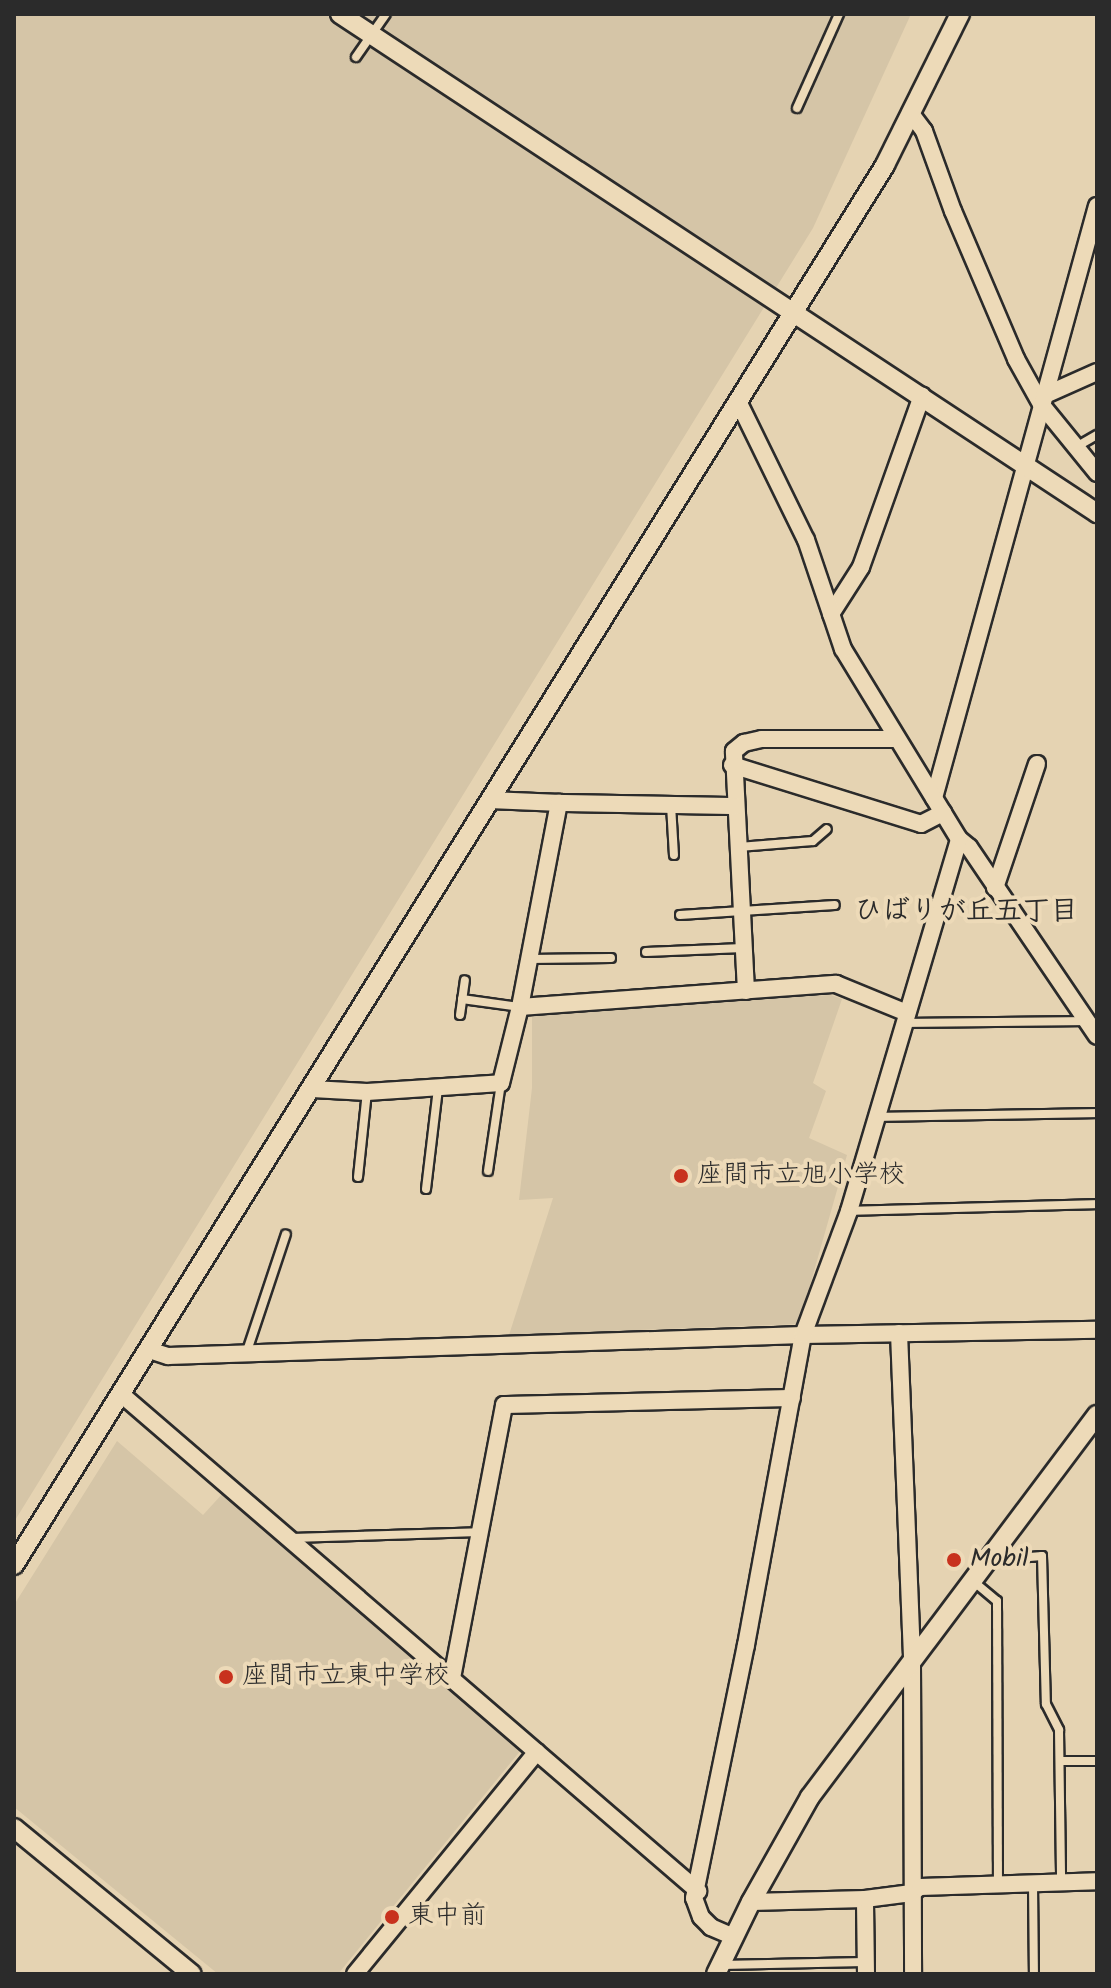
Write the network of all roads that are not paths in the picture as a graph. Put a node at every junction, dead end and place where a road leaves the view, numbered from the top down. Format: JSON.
{"nodes":[{"id":1,"x":340,"y":14,"type":"edge"},
{"id":2,"x":386,"y":14,"type":"edge"},
{"id":3,"x":839,"y":14,"type":"edge"},
{"id":4,"x":960,"y":14,"type":"edge"},
{"id":5,"x":371,"y":35,"type":"junction"},
{"id":6,"x":356,"y":57,"type":"dead end"},
{"id":7,"x":797,"y":108,"type":"dead end"},
{"id":8,"x":912,"y":115,"type":"junction"},
{"id":9,"x":1097,"y":206,"type":"edge"},
{"id":10,"x":1097,"y":256,"type":"edge"},
{"id":11,"x":1081,"y":263,"type":"junction"},
{"id":12,"x":795,"y":313,"type":"junction"},
{"id":13,"x":1097,"y":372,"type":"edge"},
{"id":14,"x":922,"y":396,"type":"junction"},
{"id":15,"x":1042,"y":400,"type":"junction"},
{"id":16,"x":739,"y":403,"type":"junction"},
{"id":17,"x":1097,"y":435,"type":"edge"},
{"id":18,"x":1076,"y":447,"type":"junction"},
{"id":19,"x":1025,"y":465,"type":"junction"},
{"id":20,"x":1097,"y":473,"type":"edge"},
{"id":21,"x":1097,"y":513,"type":"edge"},
{"id":22,"x":831,"y":614,"type":"junction"},
{"id":23,"x":896,"y":739,"type":"junction"},
{"id":24,"x":1037,"y":764,"type":"dead end"},
{"id":25,"x":732,"y":765,"type":"junction"},
{"id":26,"x":491,"y":800,"type":"junction"},
{"id":27,"x":559,"y":803,"type":"junction"},
{"id":28,"x":671,"y":804,"type":"junction"},
{"id":29,"x":736,"y":806,"type":"junction"},
{"id":30,"x":938,"y":806,"type":"junction"},
{"id":31,"x":827,"y":829,"type":"dead end"},
{"id":32,"x":959,"y":839,"type":"junction"},
{"id":33,"x":738,"y":847,"type":"junction"},
{"id":34,"x":674,"y":855,"type":"dead end"},
{"id":35,"x":995,"y":888,"type":"junction"},
{"id":36,"x":835,"y":905,"type":"dead end"},
{"id":37,"x":741,"y":912,"type":"junction"},
{"id":38,"x":680,"y":915,"type":"dead end"},
{"id":39,"x":743,"y":948,"type":"junction"},
{"id":40,"x":646,"y":952,"type":"dead end"},
{"id":41,"x":611,"y":958,"type":"dead end"},
{"id":42,"x":529,"y":959,"type":"junction"},
{"id":43,"x":465,"y":980,"type":"dead end"},
{"id":44,"x":746,"y":991,"type":"junction"},
{"id":45,"x":462,"y":999,"type":"junction"},
{"id":46,"x":520,"y":1007,"type":"junction"},
{"id":47,"x":460,"y":1015,"type":"dead end"},
{"id":48,"x":905,"y":1018,"type":"junction"},
{"id":49,"x":1087,"y":1021,"type":"junction"},
{"id":50,"x":1097,"y":1036,"type":"edge"},
{"id":51,"x":501,"y":1083,"type":"junction"},
{"id":52,"x":438,"y":1087,"type":"junction"},
{"id":53,"x":312,"y":1089,"type":"junction"},
{"id":54,"x":367,"y":1092,"type":"junction"},
{"id":55,"x":1097,"y":1113,"type":"edge"},
{"id":56,"x":876,"y":1117,"type":"junction"},
{"id":57,"x":488,"y":1171,"type":"dead end"},
{"id":58,"x":358,"y":1177,"type":"dead end"},
{"id":59,"x":426,"y":1189,"type":"dead end"},
{"id":60,"x":1097,"y":1204,"type":"edge"},
{"id":61,"x":849,"y":1211,"type":"junction"},
{"id":62,"x":286,"y":1234,"type":"dead end"},
{"id":63,"x":1097,"y":1330,"type":"edge"},
{"id":64,"x":899,"y":1333,"type":"junction"},
{"id":65,"x":803,"y":1335,"type":"junction"},
{"id":66,"x":149,"y":1350,"type":"junction"},
{"id":67,"x":246,"y":1354,"type":"junction"},
{"id":68,"x":121,"y":1394,"type":"junction"},
{"id":69,"x":792,"y":1398,"type":"junction"},
{"id":70,"x":1097,"y":1415,"type":"edge"},
{"id":71,"x":479,"y":1532,"type":"junction"},
{"id":72,"x":289,"y":1538,"type":"junction"},
{"id":73,"x":988,"y":1560,"type":"junction"},
{"id":74,"x":14,"y":1565,"type":"edge"},
{"id":75,"x":972,"y":1581,"type":"junction"},
{"id":76,"x":912,"y":1663,"type":"junction"},
{"id":77,"x":452,"y":1678,"type":"junction"},
{"id":78,"x":537,"y":1752,"type":"junction"},
{"id":79,"x":1060,"y":1761,"type":"junction"},
{"id":80,"x":1097,"y":1761,"type":"edge"},
{"id":81,"x":14,"y":1828,"type":"edge"},
{"id":82,"x":1097,"y":1881,"type":"edge"},
{"id":83,"x":1061,"y":1883,"type":"junction"},
{"id":84,"x":1033,"y":1884,"type":"junction"},
{"id":85,"x":998,"y":1885,"type":"junction"},
{"id":86,"x":698,"y":1891,"type":"junction"},
{"id":87,"x":912,"y":1893,"type":"junction"},
{"id":88,"x":865,"y":1899,"type":"junction"},
{"id":89,"x":751,"y":1902,"type":"junction"},
{"id":90,"x":734,"y":1937,"type":"junction"},
{"id":91,"x":866,"y":1968,"type":"edge"},
{"id":92,"x":718,"y":1969,"type":"edge"},
{"id":93,"x":192,"y":1974,"type":"edge"},
{"id":94,"x":355,"y":1974,"type":"edge"},
{"id":95,"x":913,"y":1974,"type":"edge"},
{"id":96,"x":1034,"y":1974,"type":"edge"}],
"edges":[{"from":1,"to":5,"type":"street"},
{"from":2,"to":5,"type":"lane"},
{"from":3,"to":7,"type":"lane"},
{"from":4,"to":8,"type":"street"},
{"from":5,"to":6,"type":"lane"},
{"from":5,"to":12,"type":"street"},
{"from":8,"to":12,"type":"street"},
{"from":8,"to":15,"type":"street"},
{"from":9,"to":11,"type":"street"},
{"from":10,"to":11,"type":"street"},
{"from":11,"to":15,"type":"street"},
{"from":12,"to":14,"type":"street"},
{"from":12,"to":16,"type":"street"},
{"from":13,"to":15,"type":"street"},
{"from":14,"to":19,"type":"street"},
{"from":14,"to":22,"type":"street"},
{"from":15,"to":18,"type":"street"},
{"from":15,"to":19,"type":"street"},
{"from":16,"to":22,"type":"street"},
{"from":16,"to":26,"type":"street"},
{"from":17,"to":18,"type":"lane"},
{"from":18,"to":20,"type":"street"},
{"from":19,"to":21,"type":"street"},
{"from":19,"to":30,"type":"street"},
{"from":22,"to":23,"type":"street"},
{"from":23,"to":25,"type":"street"},
{"from":23,"to":30,"type":"street"},
{"from":24,"to":35,"type":"street"},
{"from":25,"to":29,"type":"street"},
{"from":25,"to":30,"type":"street"},
{"from":26,"to":27,"type":"street"},
{"from":26,"to":53,"type":"street"},
{"from":27,"to":28,"type":"street"},
{"from":27,"to":42,"type":"street"},
{"from":28,"to":29,"type":"street"},
{"from":28,"to":34,"type":"lane"},
{"from":29,"to":33,"type":"street"},
{"from":30,"to":32,"type":"street"},
{"from":31,"to":33,"type":"lane"},
{"from":32,"to":35,"type":"street"},
{"from":32,"to":48,"type":"street"},
{"from":33,"to":37,"type":"street"},
{"from":35,"to":49,"type":"street"},
{"from":36,"to":37,"type":"lane"},
{"from":37,"to":38,"type":"lane"},
{"from":37,"to":39,"type":"street"},
{"from":39,"to":40,"type":"lane"},
{"from":39,"to":44,"type":"street"},
{"from":41,"to":42,"type":"lane"},
{"from":42,"to":46,"type":"street"},
{"from":43,"to":45,"type":"lane"},
{"from":44,"to":46,"type":"street"},
{"from":44,"to":48,"type":"street"},
{"from":45,"to":46,"type":"lane"},
{"from":45,"to":47,"type":"lane"},
{"from":46,"to":51,"type":"street"},
{"from":48,"to":49,"type":"lane"},
{"from":48,"to":56,"type":"street"},
{"from":49,"to":50,"type":"street"},
{"from":51,"to":52,"type":"street"},
{"from":51,"to":57,"type":"lane"},
{"from":52,"to":54,"type":"street"},
{"from":52,"to":59,"type":"lane"},
{"from":53,"to":54,"type":"street"},
{"from":53,"to":66,"type":"street"},
{"from":54,"to":58,"type":"lane"},
{"from":55,"to":56,"type":"lane"},
{"from":56,"to":61,"type":"street"},
{"from":60,"to":61,"type":"lane"},
{"from":61,"to":65,"type":"street"},
{"from":62,"to":67,"type":"lane"},
{"from":63,"to":64,"type":"street"},
{"from":64,"to":65,"type":"street"},
{"from":64,"to":76,"type":"street"},
{"from":65,"to":67,"type":"street"},
{"from":65,"to":69,"type":"street"},
{"from":66,"to":67,"type":"street"},
{"from":66,"to":68,"type":"street"},
{"from":68,"to":72,"type":"street"},
{"from":68,"to":74,"type":"street"},
{"from":69,"to":71,"type":"street"},
{"from":69,"to":86,"type":"street"},
{"from":70,"to":73,"type":"street"},
{"from":71,"to":72,"type":"lane"},
{"from":71,"to":77,"type":"street"},
{"from":72,"to":77,"type":"street"},
{"from":73,"to":75,"type":"street"},
{"from":73,"to":79,"type":"lane"},
{"from":75,"to":76,"type":"street"},
{"from":75,"to":85,"type":"lane"},
{"from":76,"to":87,"type":"street"},
{"from":76,"to":89,"type":"street"},
{"from":77,"to":78,"type":"street"},
{"from":78,"to":86,"type":"street"},
{"from":78,"to":94,"type":"street"},
{"from":79,"to":80,"type":"lane"},
{"from":79,"to":83,"type":"lane"},
{"from":81,"to":93,"type":"street"},
{"from":82,"to":83,"type":"street"},
{"from":83,"to":84,"type":"street"},
{"from":84,"to":85,"type":"street"},
{"from":84,"to":96,"type":"lane"},
{"from":85,"to":87,"type":"street"},
{"from":86,"to":90,"type":"street"},
{"from":87,"to":88,"type":"street"},
{"from":87,"to":95,"type":"street"},
{"from":88,"to":89,"type":"street"},
{"from":88,"to":91,"type":"street"},
{"from":89,"to":90,"type":"street"},
{"from":90,"to":92,"type":"street"},
{"from":91,"to":92,"type":"lane"}]}
